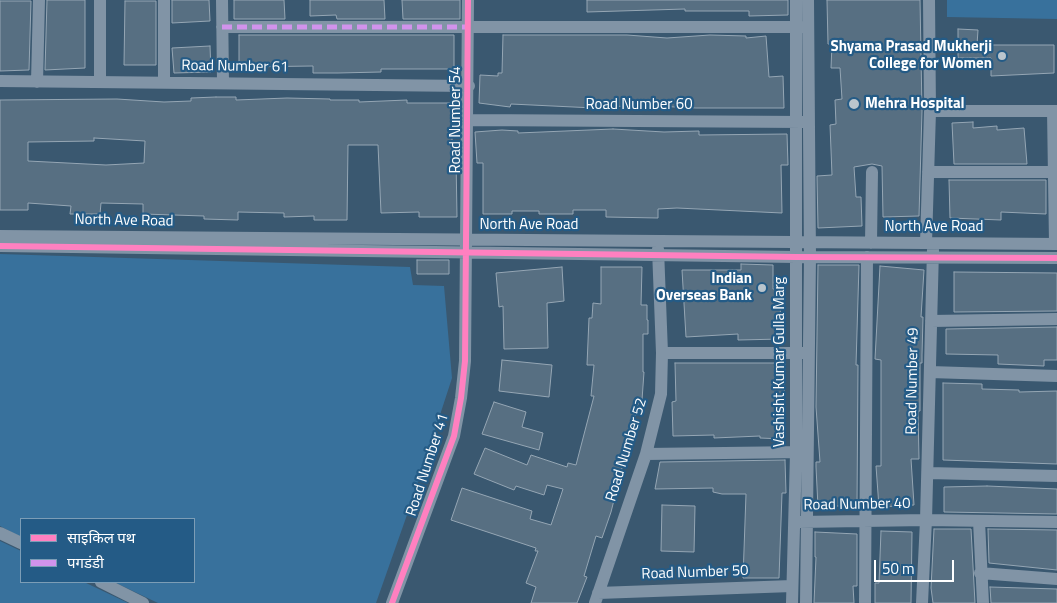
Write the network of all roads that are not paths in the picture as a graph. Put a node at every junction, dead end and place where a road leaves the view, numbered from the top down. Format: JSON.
{"nodes":[{"id":1,"x":38,"y":0,"type":"edge"},
{"id":2,"x":100,"y":0,"type":"edge"},
{"id":3,"x":164,"y":0,"type":"edge"},
{"id":4,"x":222,"y":0,"type":"edge"},
{"id":5,"x":468,"y":0,"type":"edge"},
{"id":6,"x":796,"y":0,"type":"edge"},
{"id":7,"x":808,"y":0,"type":"edge"},
{"id":8,"x":929,"y":0,"type":"edge"},
{"id":9,"x":222,"y":27,"type":"junction"},
{"id":10,"x":468,"y":27,"type":"junction"},
{"id":11,"x":802,"y":27,"type":"junction"},
{"id":12,"x":0,"y":82,"type":"edge"},
{"id":13,"x":37,"y":82,"type":"junction"},
{"id":14,"x":100,"y":82,"type":"junction"},
{"id":15,"x":164,"y":82,"type":"junction"},
{"id":16,"x":223,"y":82,"type":"junction"},
{"id":17,"x":469,"y":86,"type":"junction"},
{"id":18,"x":930,"y":111,"type":"junction"},
{"id":19,"x":1055,"y":111,"type":"edge"},
{"id":20,"x":469,"y":120,"type":"junction"},
{"id":21,"x":803,"y":122,"type":"junction"},
{"id":22,"x":872,"y":172,"type":"dead end"},
{"id":23,"x":928,"y":172,"type":"junction"},
{"id":24,"x":1056,"y":172,"type":"edge"},
{"id":25,"x":0,"y":236,"type":"edge"},
{"id":26,"x":658,"y":242,"type":"junction"},
{"id":27,"x":796,"y":242,"type":"junction"},
{"id":28,"x":810,"y":242,"type":"junction"},
{"id":29,"x":871,"y":242,"type":"junction"},
{"id":30,"x":929,"y":243,"type":"junction"},
{"id":31,"x":1056,"y":244,"type":"edge"},
{"id":32,"x":0,"y":246,"type":"edge"},
{"id":33,"x":465,"y":246,"type":"junction"},
{"id":34,"x":658,"y":255,"type":"junction"},
{"id":35,"x":796,"y":257,"type":"junction"},
{"id":36,"x":810,"y":257,"type":"junction"},
{"id":37,"x":867,"y":257,"type":"junction"},
{"id":38,"x":932,"y":257,"type":"junction"},
{"id":39,"x":1057,"y":258,"type":"edge"},
{"id":40,"x":1057,"y":319,"type":"edge"},
{"id":41,"x":931,"y":321,"type":"junction"},
{"id":42,"x":662,"y":353,"type":"junction"},
{"id":43,"x":803,"y":353,"type":"junction"},
{"id":44,"x":930,"y":372,"type":"junction"},
{"id":45,"x":1057,"y":376,"type":"edge"},
{"id":46,"x":802,"y":452,"type":"junction"},
{"id":47,"x":646,"y":454,"type":"junction"},
{"id":48,"x":928,"y":473,"type":"junction"},
{"id":49,"x":1057,"y":476,"type":"edge"},
{"id":50,"x":926,"y":520,"type":"junction"},
{"id":51,"x":864,"y":521,"type":"junction"},
{"id":52,"x":980,"y":521,"type":"junction"},
{"id":53,"x":801,"y":522,"type":"junction"},
{"id":54,"x":1057,"y":522,"type":"edge"},
{"id":55,"x":0,"y":533,"type":"edge"},
{"id":56,"x":20,"y":543,"type":"edge"},
{"id":57,"x":980,"y":573,"type":"junction"},
{"id":58,"x":1057,"y":579,"type":"edge"},
{"id":59,"x":103,"y":583,"type":"edge"},
{"id":60,"x":792,"y":586,"type":"junction"},
{"id":61,"x":597,"y":598,"type":"edge"},
{"id":62,"x":143,"y":603,"type":"edge"},
{"id":63,"x":392,"y":603,"type":"edge"},
{"id":64,"x":792,"y":603,"type":"edge"},
{"id":65,"x":806,"y":603,"type":"edge"},
{"id":66,"x":865,"y":603,"type":"edge"},
{"id":67,"x":922,"y":603,"type":"edge"},
{"id":68,"x":982,"y":603,"type":"edge"}],
"edges":[{"from":1,"to":13,"type":"street"},
{"from":2,"to":14,"type":"street"},
{"from":3,"to":15,"type":"street"},
{"from":4,"to":9,"type":"street"},
{"from":5,"to":10,"type":"street","name":"Road Number 54"},
{"from":6,"to":11,"type":"street","name":"Vashisht Kumar Gulla Marg"},
{"from":7,"to":11,"type":"street","name":"Vashisht Kumar Gulla Marg"},
{"from":8,"to":18,"type":"street","name":"Road Number 49"},
{"from":9,"to":10,"type":"street"},
{"from":9,"to":16,"type":"street"},
{"from":10,"to":11,"type":"street"},
{"from":10,"to":17,"type":"street","name":"Road Number 54"},
{"from":11,"to":21,"type":"street","name":"Vashisht Kumar Gulla Marg"},
{"from":12,"to":13,"type":"street","name":"Road Number 61"},
{"from":13,"to":14,"type":"street","name":"Road Number 61"},
{"from":14,"to":15,"type":"street","name":"Road Number 61"},
{"from":15,"to":16,"type":"street","name":"Road Number 61"},
{"from":16,"to":17,"type":"street","name":"Road Number 61"},
{"from":17,"to":20,"type":"street","name":"Road Number 54"},
{"from":18,"to":19,"type":"street"},
{"from":18,"to":23,"type":"street","name":"Road Number 49"},
{"from":19,"to":24,"type":"street"},
{"from":20,"to":21,"type":"street","name":"Road Number 60"},
{"from":20,"to":33,"type":"street","name":"Road Number 54"},
{"from":21,"to":27,"type":"street","name":"Vashisht Kumar Gulla Marg"},
{"from":21,"to":28,"type":"street","name":"Vashisht Kumar Gulla Marg"},
{"from":22,"to":29,"type":"street"},
{"from":23,"to":24,"type":"street"},
{"from":23,"to":30,"type":"street","name":"Road Number 49"},
{"from":24,"to":31,"type":"street"},
{"from":25,"to":33,"type":"street","name":"North Ave Road"},
{"from":26,"to":27,"type":"street","name":"North Ave Road"},
{"from":26,"to":33,"type":"street","name":"North Ave Road"},
{"from":26,"to":34,"type":"street","name":"Road Number 52"},
{"from":27,"to":28,"type":"street","name":"North Ave Road"},
{"from":27,"to":35,"type":"street","name":"Vashisht Kumar Gulla Marg"},
{"from":28,"to":29,"type":"street","name":"North Ave Road"},
{"from":28,"to":36,"type":"street","name":"Vashisht Kumar Gulla Marg"},
{"from":29,"to":30,"type":"street","name":"North Ave Road"},
{"from":30,"to":31,"type":"street","name":"North Ave Road"},
{"from":30,"to":38,"type":"street","name":"Road Number 49"},
{"from":32,"to":33,"type":"street"},
{"from":33,"to":34,"type":"street"},
{"from":33,"to":63,"type":"street","name":"Road Number 41"},
{"from":34,"to":35,"type":"street"},
{"from":34,"to":42,"type":"street","name":"Road Number 52"},
{"from":35,"to":36,"type":"street"},
{"from":35,"to":43,"type":"street","name":"Vashisht Kumar Gulla Marg"},
{"from":36,"to":37,"type":"street"},
{"from":36,"to":43,"type":"street","name":"Vashisht Kumar Gulla Marg"},
{"from":37,"to":38,"type":"street"},
{"from":37,"to":51,"type":"street"},
{"from":38,"to":39,"type":"street"},
{"from":38,"to":41,"type":"street","name":"Road Number 49"},
{"from":40,"to":41,"type":"street"},
{"from":41,"to":44,"type":"street","name":"Road Number 49"},
{"from":42,"to":43,"type":"street"},
{"from":42,"to":47,"type":"street","name":"Road Number 52"},
{"from":43,"to":46,"type":"street","name":"Vashisht Kumar Gulla Marg"},
{"from":44,"to":45,"type":"street"},
{"from":44,"to":48,"type":"street","name":"Road Number 49"},
{"from":46,"to":47,"type":"street"},
{"from":46,"to":53,"type":"street","name":"Vashisht Kumar Gulla Marg"},
{"from":47,"to":61,"type":"street","name":"Road Number 52"},
{"from":48,"to":49,"type":"street"},
{"from":48,"to":50,"type":"street","name":"Road Number 49"},
{"from":50,"to":51,"type":"street","name":"Road Number 40"},
{"from":50,"to":52,"type":"street"},
{"from":50,"to":67,"type":"street","name":"Road Number 40"},
{"from":51,"to":53,"type":"street","name":"Road Number 40"},
{"from":51,"to":66,"type":"street"},
{"from":52,"to":54,"type":"street"},
{"from":52,"to":57,"type":"street"},
{"from":53,"to":60,"type":"street","name":"Vashisht Kumar Gulla Marg"},
{"from":53,"to":65,"type":"street","name":"Vashisht Kumar Gulla Marg"},
{"from":55,"to":56,"type":"street"},
{"from":57,"to":58,"type":"street"},
{"from":57,"to":68,"type":"street"},
{"from":59,"to":62,"type":"street"},
{"from":60,"to":61,"type":"street","name":"Road Number 50"},
{"from":60,"to":64,"type":"street","name":"Vashisht Kumar Gulla Marg"}]}
